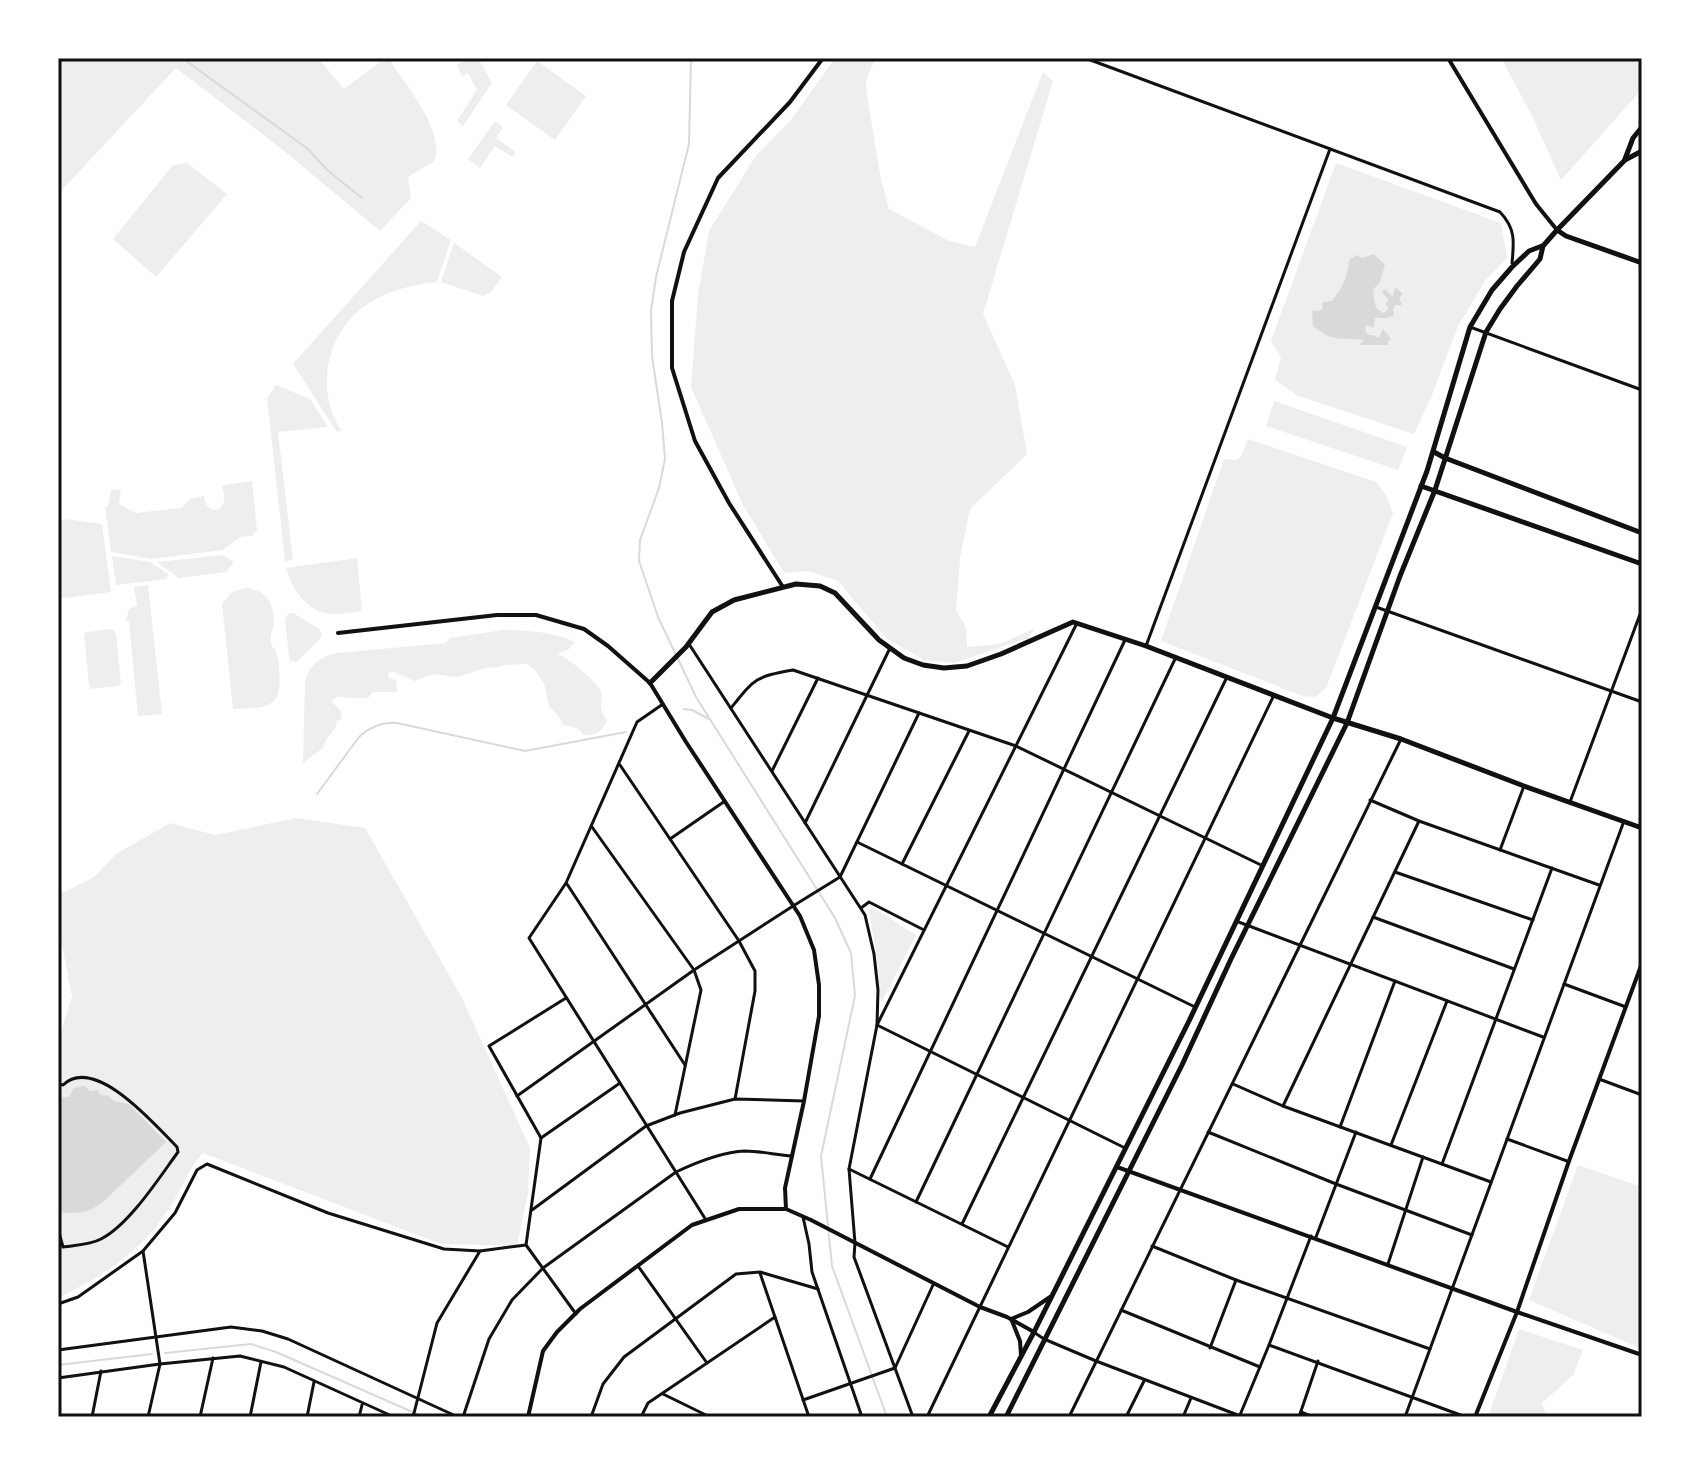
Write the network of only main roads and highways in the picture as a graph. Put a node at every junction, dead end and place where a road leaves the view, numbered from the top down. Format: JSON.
{"nodes":[{"id":1,"x":1642,"y":127,"type":"edge"},
{"id":2,"x":1642,"y":151,"type":"edge"},
{"id":3,"x":1625,"y":160,"type":"junction"},
{"id":4,"x":1557,"y":230,"type":"junction"},
{"id":5,"x":1543,"y":246,"type":"junction"},
{"id":6,"x":1642,"y":263,"type":"edge"},
{"id":7,"x":1434,"y":452,"type":"junction"},
{"id":8,"x":1445,"y":458,"type":"junction"},
{"id":9,"x":1421,"y":486,"type":"junction"},
{"id":10,"x":1435,"y":490,"type":"junction"},
{"id":11,"x":1642,"y":533,"type":"edge"},
{"id":12,"x":1642,"y":564,"type":"edge"},
{"id":13,"x":650,"y":683,"type":"road end"},
{"id":14,"x":1333,"y":718,"type":"junction"},
{"id":15,"x":1347,"y":723,"type":"junction"},
{"id":16,"x":1642,"y":828,"type":"edge"},
{"id":17,"x":989,"y":1417,"type":"edge"},
{"id":18,"x":1006,"y":1417,"type":"edge"}],
"edges":[{"from":1,"to":3,"type":"main road"},
{"from":2,"to":3,"type":"main road"},
{"from":3,"to":4,"type":"main road"},
{"from":4,"to":5,"type":"main road"},
{"from":4,"to":6,"type":"main road"},
{"from":5,"to":7,"type":"main road"},
{"from":5,"to":8,"type":"main road"},
{"from":7,"to":8,"type":"main road"},
{"from":7,"to":9,"type":"main road"},
{"from":8,"to":10,"type":"main road"},
{"from":8,"to":11,"type":"main road"},
{"from":9,"to":10,"type":"main road"},
{"from":9,"to":14,"type":"main road"},
{"from":10,"to":12,"type":"main road"},
{"from":10,"to":15,"type":"main road"},
{"from":13,"to":14,"type":"main road"},
{"from":14,"to":15,"type":"main road"},
{"from":14,"to":17,"type":"main road"},
{"from":15,"to":16,"type":"main road"},
{"from":15,"to":18,"type":"main road"}]}
